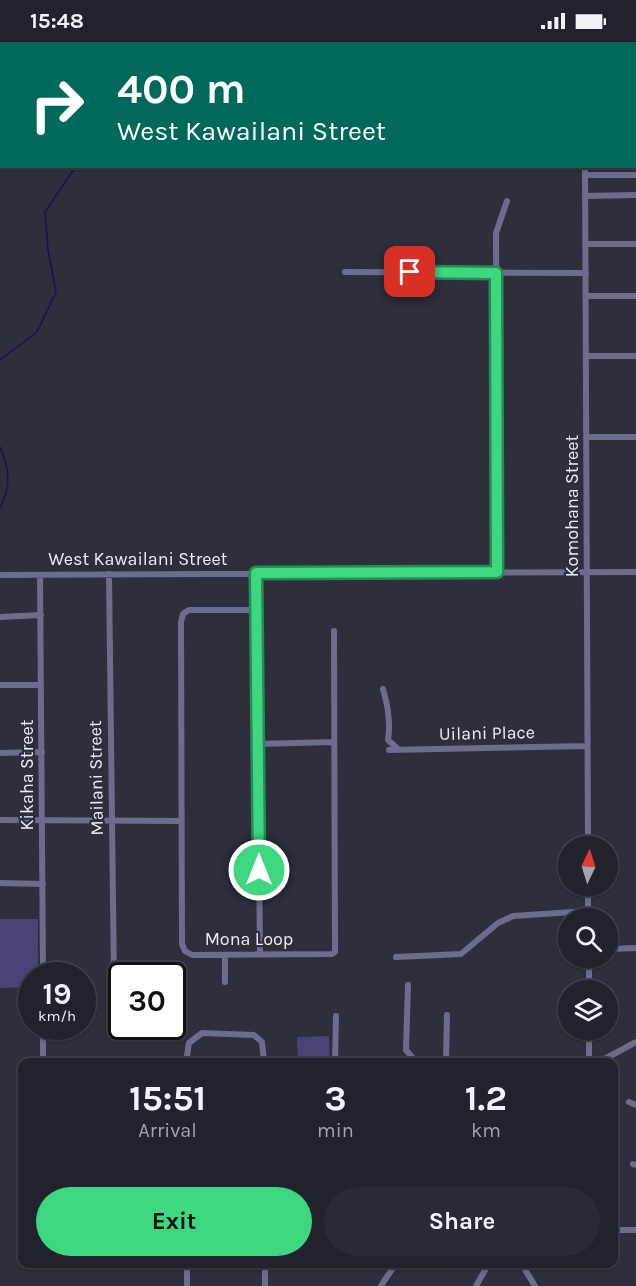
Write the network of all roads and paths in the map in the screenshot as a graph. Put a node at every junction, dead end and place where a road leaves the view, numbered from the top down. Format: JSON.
{"nodes":[{"id":1,"x":585,"y":168,"type":"edge"},
{"id":2,"x":585,"y":175,"type":"junction"},
{"id":3,"x":636,"y":175,"type":"edge"},
{"id":4,"x":636,"y":195,"type":"edge"},
{"id":5,"x":585,"y":196,"type":"junction"},
{"id":6,"x":507,"y":201,"type":"dead end"},
{"id":7,"x":586,"y":244,"type":"junction"},
{"id":8,"x":636,"y":244,"type":"edge"},
{"id":9,"x":345,"y":272,"type":"dead end"},
{"id":10,"x":496,"y":273,"type":"junction"},
{"id":11,"x":586,"y":273,"type":"junction"},
{"id":12,"x":586,"y":296,"type":"junction"},
{"id":13,"x":636,"y":296,"type":"edge"},
{"id":14,"x":586,"y":356,"type":"junction"},
{"id":15,"x":636,"y":356,"type":"edge"},
{"id":16,"x":586,"y":437,"type":"junction"},
{"id":17,"x":636,"y":437,"type":"edge"},
{"id":18,"x":497,"y":572,"type":"junction"},
{"id":19,"x":587,"y":572,"type":"junction"},
{"id":20,"x":636,"y":572,"type":"edge"},
{"id":21,"x":256,"y":573,"type":"junction"},
{"id":22,"x":109,"y":574,"type":"junction"},
{"id":23,"x":0,"y":575,"type":"edge"},
{"id":24,"x":40,"y":575,"type":"junction"},
{"id":25,"x":256,"y":610,"type":"junction"},
{"id":26,"x":41,"y":615,"type":"junction"},
{"id":27,"x":0,"y":616,"type":"edge"},
{"id":28,"x":334,"y":631,"type":"dead end"},
{"id":29,"x":0,"y":685,"type":"edge"},
{"id":30,"x":41,"y":685,"type":"junction"},
{"id":31,"x":383,"y":689,"type":"dead end"},
{"id":32,"x":334,"y":742,"type":"junction"},
{"id":33,"x":257,"y":744,"type":"junction"},
{"id":34,"x":587,"y":746,"type":"junction"},
{"id":35,"x":389,"y":750,"type":"dead end"},
{"id":36,"x":398,"y":750,"type":"junction"},
{"id":37,"x":42,"y":752,"type":"junction"},
{"id":38,"x":0,"y":753,"type":"edge"},
{"id":39,"x":0,"y":820,"type":"edge"},
{"id":40,"x":42,"y":820,"type":"junction"},
{"id":41,"x":181,"y":820,"type":"junction"},
{"id":42,"x":111,"y":821,"type":"junction"},
{"id":43,"x":588,"y":836,"type":"edge"},
{"id":44,"x":0,"y":883,"type":"edge"},
{"id":45,"x":43,"y":884,"type":"junction"},
{"id":46,"x":558,"y":915,"type":"edge"},
{"id":47,"x":636,"y":948,"type":"edge"},
{"id":48,"x":618,"y":949,"type":"edge"},
{"id":49,"x":260,"y":954,"type":"junction"},
{"id":50,"x":225,"y":955,"type":"junction"},
{"id":51,"x":396,"y":957,"type":"dead end"},
{"id":52,"x":43,"y":962,"type":"edge"},
{"id":53,"x":114,"y":962,"type":"edge"},
{"id":54,"x":225,"y":982,"type":"dead end"},
{"id":55,"x":408,"y":985,"type":"dead end"},
{"id":56,"x":447,"y":1015,"type":"dead end"},
{"id":57,"x":336,"y":1016,"type":"dead end"},
{"id":58,"x":43,"y":1040,"type":"edge"},
{"id":59,"x":589,"y":1040,"type":"edge"},
{"id":60,"x":636,"y":1042,"type":"edge"},
{"id":61,"x":43,"y":1058,"type":"dead end"},
{"id":62,"x":187,"y":1058,"type":"edge"},
{"id":63,"x":264,"y":1058,"type":"edge"},
{"id":64,"x":335,"y":1058,"type":"edge"},
{"id":65,"x":413,"y":1058,"type":"edge"},
{"id":66,"x":446,"y":1058,"type":"edge"},
{"id":67,"x":589,"y":1058,"type":"edge"},
{"id":68,"x":606,"y":1058,"type":"edge"},
{"id":69,"x":629,"y":1102,"type":"dead end"},
{"id":70,"x":636,"y":1104,"type":"edge"},
{"id":71,"x":618,"y":1230,"type":"edge"},
{"id":72,"x":636,"y":1230,"type":"edge"},
{"id":73,"x":187,"y":1268,"type":"edge"},
{"id":74,"x":265,"y":1268,"type":"edge"},
{"id":75,"x":393,"y":1268,"type":"edge"},
{"id":76,"x":486,"y":1268,"type":"edge"},
{"id":77,"x":523,"y":1268,"type":"edge"},
{"id":78,"x":188,"y":1286,"type":"edge"},
{"id":79,"x":265,"y":1286,"type":"edge"},
{"id":80,"x":381,"y":1286,"type":"edge"},
{"id":81,"x":476,"y":1286,"type":"edge"},
{"id":82,"x":535,"y":1286,"type":"edge"}],
"edges":[{"from":1,"to":2,"type":"street","name":"Komohana Street"},
{"from":2,"to":3,"type":"street"},
{"from":2,"to":5,"type":"street","name":"Komohana Street"},
{"from":4,"to":5,"type":"street"},
{"from":5,"to":7,"type":"street","name":"Komohana Street"},
{"from":6,"to":10,"type":"street"},
{"from":7,"to":8,"type":"street"},
{"from":7,"to":11,"type":"street","name":"Komohana Street"},
{"from":9,"to":10,"type":"street"},
{"from":10,"to":11,"type":"street"},
{"from":10,"to":18,"type":"street"},
{"from":11,"to":12,"type":"street","name":"Komohana Street"},
{"from":12,"to":13,"type":"street"},
{"from":12,"to":14,"type":"street","name":"Komohana Street"},
{"from":14,"to":15,"type":"street"},
{"from":14,"to":16,"type":"street","name":"Komohana Street"},
{"from":16,"to":17,"type":"street"},
{"from":16,"to":19,"type":"street","name":"Komohana Street"},
{"from":18,"to":19,"type":"street","name":"West Kawailani Street"},
{"from":18,"to":21,"type":"street","name":"West Kawailani Street"},
{"from":19,"to":20,"type":"street","name":"West Kawailani Street"},
{"from":19,"to":34,"type":"street","name":"Komohana Street"},
{"from":21,"to":22,"type":"street","name":"West Kawailani Street"},
{"from":21,"to":25,"type":"street"},
{"from":22,"to":24,"type":"street","name":"West Kawailani Street"},
{"from":22,"to":42,"type":"street","name":"Mailani Street"},
{"from":23,"to":24,"type":"street","name":"West Kawailani Street"},
{"from":24,"to":26,"type":"street","name":"Kikaha Street"},
{"from":25,"to":33,"type":"street"},
{"from":25,"to":41,"type":"street","name":"Mona Loop"},
{"from":26,"to":27,"type":"street"},
{"from":26,"to":30,"type":"street","name":"Kikaha Street"},
{"from":28,"to":32,"type":"street","name":"Mona Loop"},
{"from":29,"to":30,"type":"street"},
{"from":30,"to":37,"type":"street","name":"Kikaha Street"},
{"from":31,"to":36,"type":"street"},
{"from":32,"to":33,"type":"street"},
{"from":32,"to":49,"type":"street","name":"Mona Loop"},
{"from":33,"to":49,"type":"street"},
{"from":34,"to":36,"type":"street","name":"Uilani Place"},
{"from":34,"to":43,"type":"street","name":"Komohana Street"},
{"from":35,"to":36,"type":"street","name":"Uilani Place"},
{"from":37,"to":38,"type":"street"},
{"from":37,"to":40,"type":"street","name":"Kikaha Street"},
{"from":39,"to":40,"type":"street"},
{"from":40,"to":42,"type":"street"},
{"from":40,"to":45,"type":"street","name":"Kikaha Street"},
{"from":41,"to":42,"type":"street"},
{"from":41,"to":50,"type":"street","name":"Mona Loop"},
{"from":42,"to":53,"type":"street","name":"Mailani Street"},
{"from":44,"to":45,"type":"street"},
{"from":45,"to":52,"type":"street","name":"Kikaha Street"},
{"from":46,"to":51,"type":"street"},
{"from":47,"to":48,"type":"street"},
{"from":49,"to":50,"type":"street","name":"Mona Loop"},
{"from":50,"to":54,"type":"street"},
{"from":55,"to":65,"type":"street"},
{"from":56,"to":66,"type":"street"},
{"from":57,"to":64,"type":"street"},
{"from":58,"to":61,"type":"street"},
{"from":59,"to":67,"type":"street"},
{"from":60,"to":68,"type":"street"},
{"from":62,"to":63,"type":"street"},
{"from":69,"to":70,"type":"street"},
{"from":71,"to":72,"type":"street"},
{"from":73,"to":78,"type":"street"},
{"from":74,"to":79,"type":"street"},
{"from":75,"to":80,"type":"street"},
{"from":76,"to":81,"type":"street"},
{"from":77,"to":82,"type":"street"}]}
